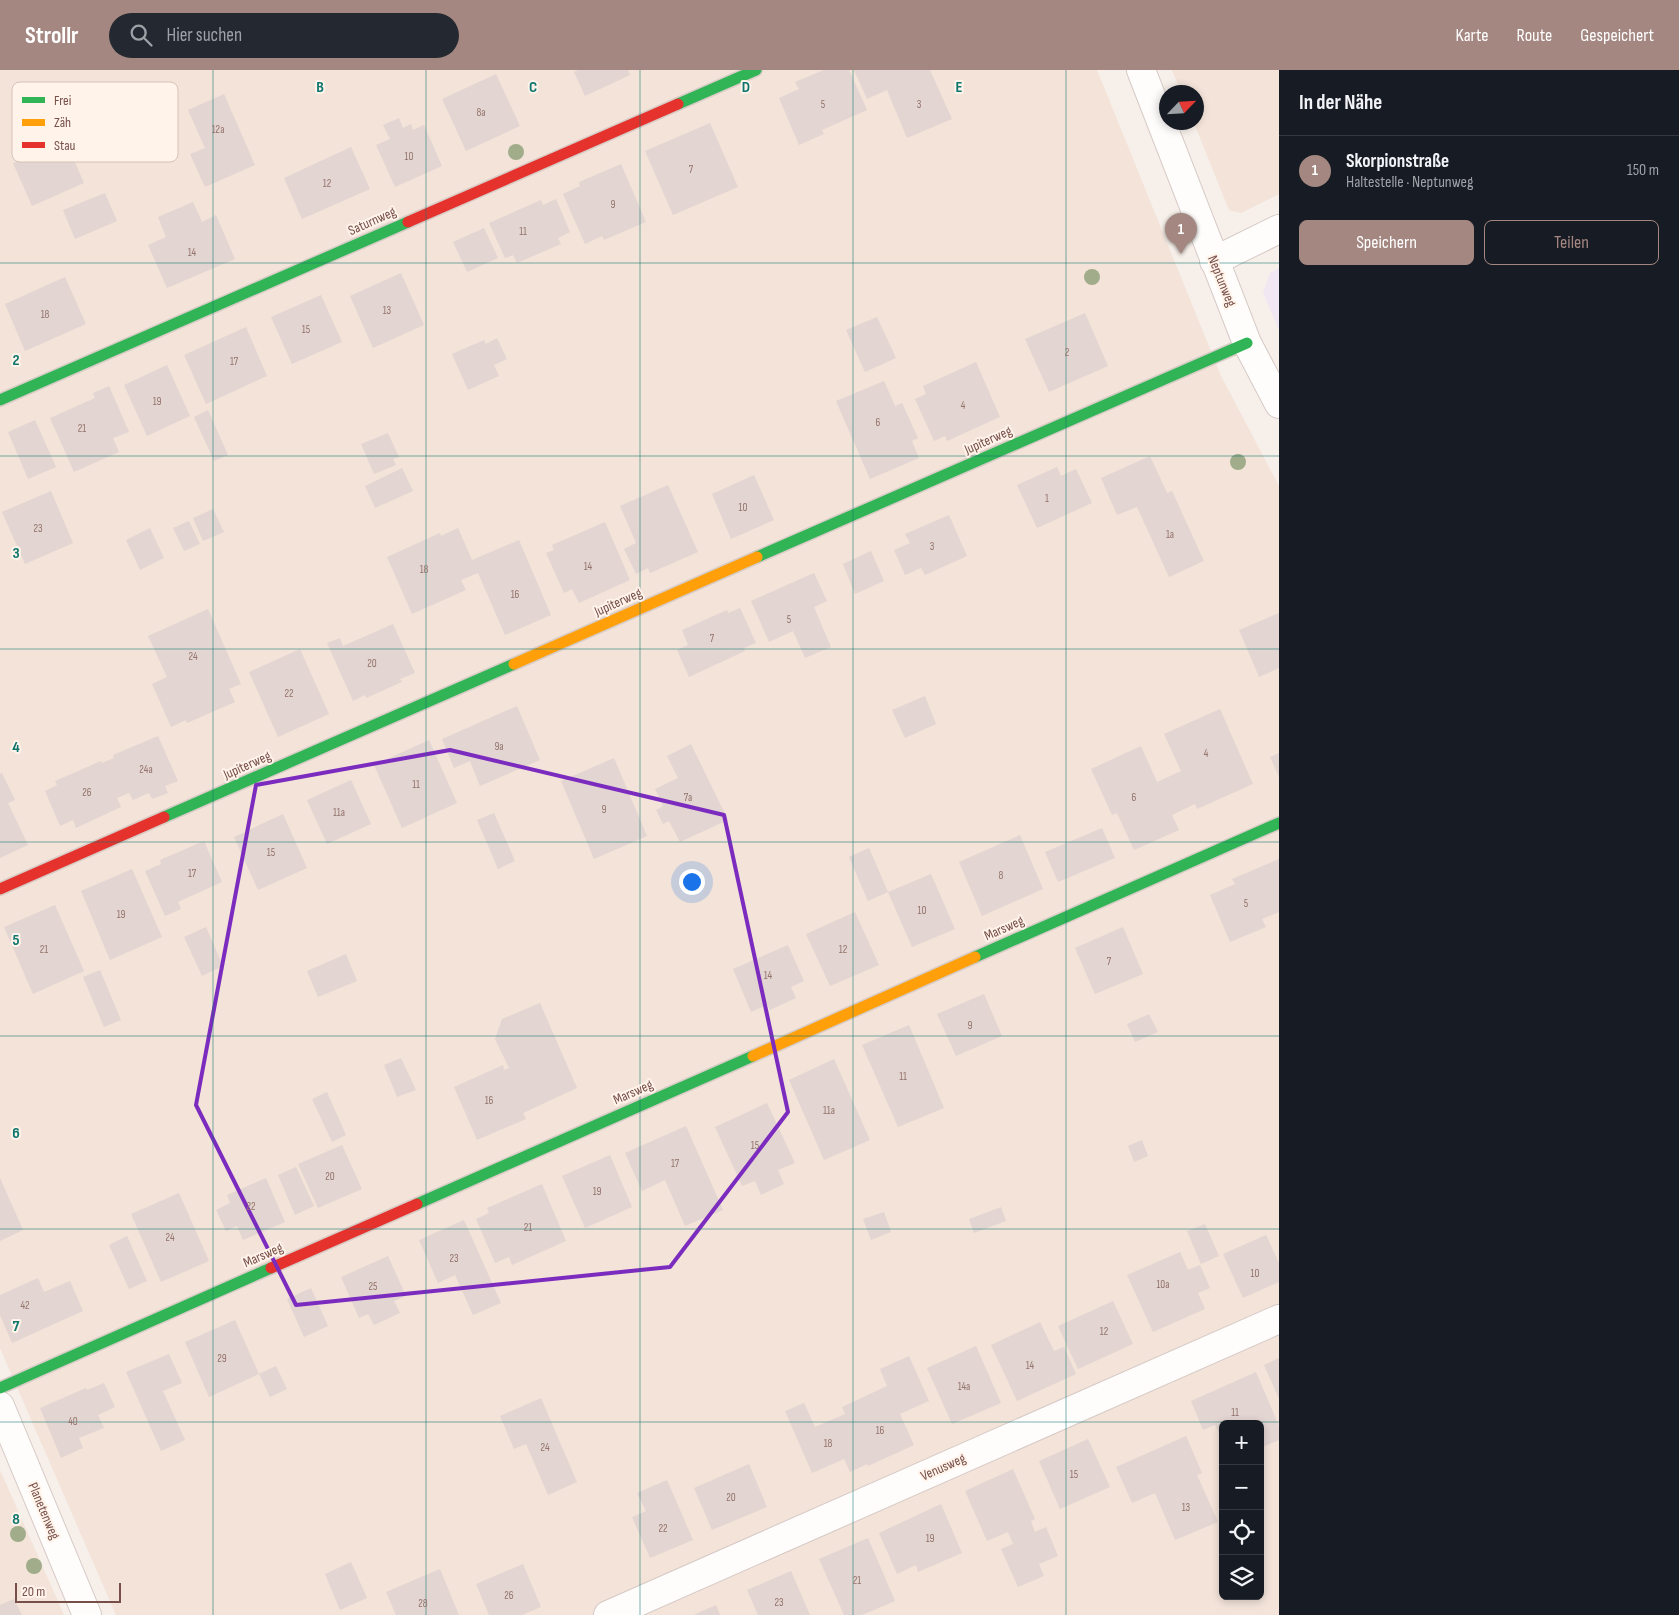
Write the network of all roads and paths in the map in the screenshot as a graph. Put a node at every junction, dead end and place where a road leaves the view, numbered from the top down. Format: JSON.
{"nodes":[{"id":1,"x":756,"y":70,"type":"edge"},
{"id":2,"x":1141,"y":70,"type":"edge"},
{"id":3,"x":1279,"y":229,"type":"edge"},
{"id":4,"x":1214,"y":261,"type":"junction"},
{"id":5,"x":1247,"y":343,"type":"junction"},
{"id":6,"x":0,"y":400,"type":"edge"},
{"id":7,"x":1279,"y":404,"type":"edge"},
{"id":8,"x":1279,"y":823,"type":"edge"},
{"id":9,"x":0,"y":889,"type":"edge"},
{"id":10,"x":1279,"y":1319,"type":"edge"},
{"id":11,"x":0,"y":1388,"type":"edge"},
{"id":12,"x":0,"y":1406,"type":"edge"},
{"id":13,"x":88,"y":1615,"type":"edge"},
{"id":14,"x":608,"y":1615,"type":"edge"}],
"edges":[{"from":1,"to":6,"type":"street","name":"Saturnweg"},
{"from":2,"to":4,"type":"street","name":"Neptunweg"},
{"from":3,"to":4,"type":"street"},
{"from":4,"to":5,"type":"street","name":"Neptunweg"},
{"from":5,"to":7,"type":"street","name":"Neptunweg"},
{"from":5,"to":9,"type":"street","name":"Jupiterweg"},
{"from":8,"to":11,"type":"street","name":"Marsweg"},
{"from":10,"to":14,"type":"street","name":"Venusweg"},
{"from":12,"to":13,"type":"street","name":"Planetenweg"}]}
